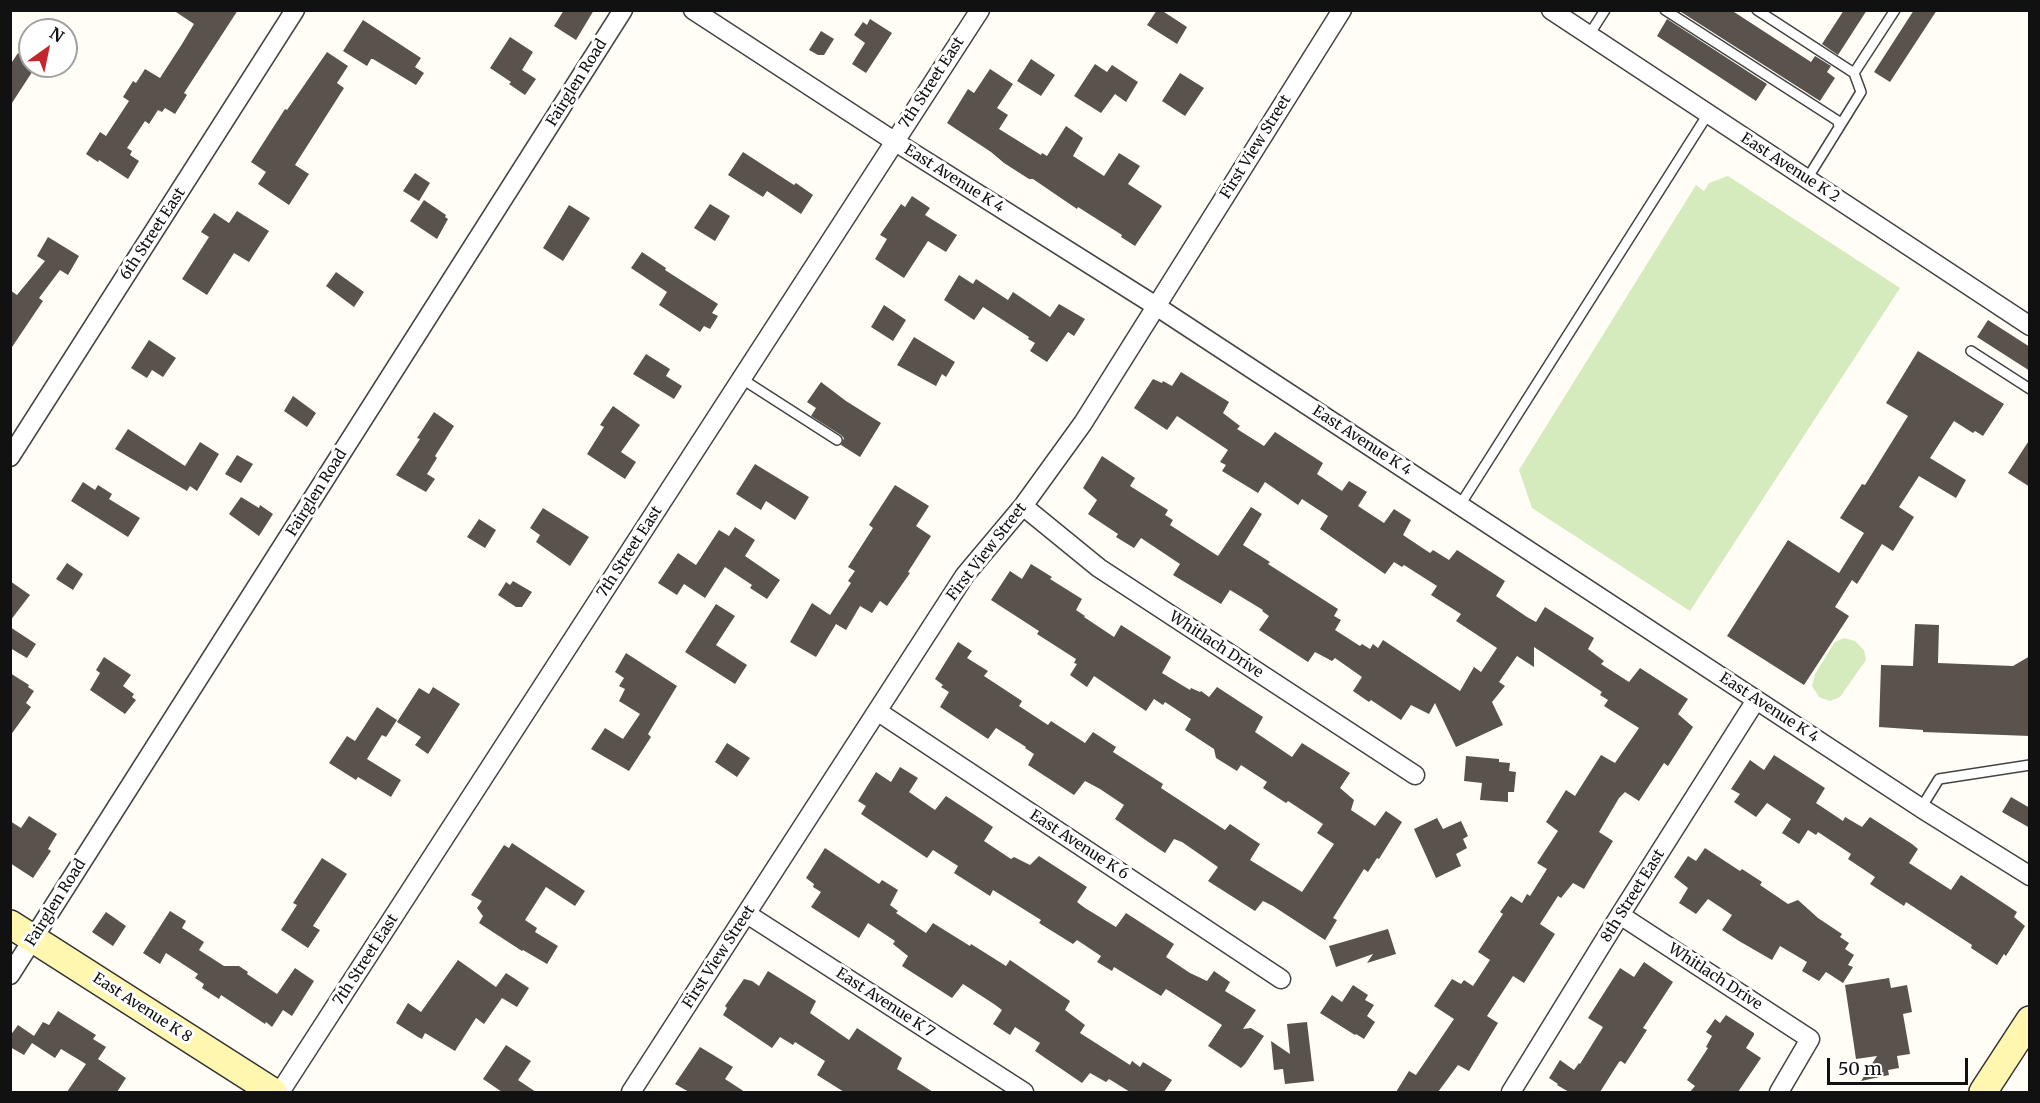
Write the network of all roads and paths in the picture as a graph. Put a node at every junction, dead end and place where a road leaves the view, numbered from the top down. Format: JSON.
{"nodes":[{"id":1,"x":295,"y":10,"type":"edge"},
{"id":2,"x":623,"y":10,"type":"edge"},
{"id":3,"x":693,"y":10,"type":"edge"},
{"id":4,"x":980,"y":10,"type":"edge"},
{"id":5,"x":1342,"y":10,"type":"edge"},
{"id":6,"x":1551,"y":10,"type":"edge"},
{"id":7,"x":1605,"y":10,"type":"edge"},
{"id":8,"x":1665,"y":10,"type":"edge"},
{"id":9,"x":1757,"y":10,"type":"edge"},
{"id":10,"x":1895,"y":10,"type":"edge"},
{"id":11,"x":1589,"y":35,"type":"junction"},
{"id":12,"x":1854,"y":73,"type":"junction"},
{"id":13,"x":1708,"y":114,"type":"junction"},
{"id":14,"x":1839,"y":127,"type":"junction"},
{"id":15,"x":894,"y":141,"type":"junction"},
{"id":16,"x":1807,"y":179,"type":"junction"},
{"id":17,"x":1156,"y":306,"type":"junction"},
{"id":18,"x":2030,"y":326,"type":"edge"},
{"id":19,"x":1971,"y":351,"type":"dead end"},
{"id":20,"x":742,"y":379,"type":"junction"},
{"id":21,"x":2030,"y":388,"type":"edge"},
{"id":22,"x":837,"y":440,"type":"dead end"},
{"id":23,"x":10,"y":457,"type":"edge"},
{"id":24,"x":1460,"y":505,"type":"junction"},
{"id":25,"x":1023,"y":506,"type":"junction"},
{"id":26,"x":1756,"y":700,"type":"junction"},
{"id":27,"x":877,"y":711,"type":"junction"},
{"id":28,"x":2030,"y":765,"type":"edge"},
{"id":29,"x":1415,"y":775,"type":"dead end"},
{"id":30,"x":1921,"y":808,"type":"junction"},
{"id":31,"x":2030,"y":876,"type":"edge"},
{"id":32,"x":747,"y":914,"type":"junction"},
{"id":33,"x":1620,"y":915,"type":"junction"},
{"id":34,"x":10,"y":924,"type":"edge"},
{"id":35,"x":34,"y":939,"type":"junction"},
{"id":36,"x":10,"y":975,"type":"edge"},
{"id":37,"x":1281,"y":979,"type":"dead end"},
{"id":38,"x":2030,"y":1020,"type":"edge"},
{"id":39,"x":273,"y":1092,"type":"edge"},
{"id":40,"x":280,"y":1092,"type":"edge"},
{"id":41,"x":631,"y":1092,"type":"edge"},
{"id":42,"x":1023,"y":1092,"type":"edge"},
{"id":43,"x":1511,"y":1092,"type":"edge"},
{"id":44,"x":1779,"y":1092,"type":"edge"},
{"id":45,"x":1983,"y":1092,"type":"edge"}],
"edges":[{"from":1,"to":23,"type":"street","name":"6th Street East"},
{"from":2,"to":35,"type":"street","name":"Fairglen Road"},
{"from":3,"to":15,"type":"street","name":"East Avenue K 4"},
{"from":4,"to":15,"type":"street","name":"7th Street East"},
{"from":5,"to":17,"type":"street","name":"First View Street"},
{"from":6,"to":11,"type":"street","name":"East Avenue K 2"},
{"from":7,"to":11,"type":"lane"},
{"from":8,"to":14,"type":"lane"},
{"from":9,"to":12,"type":"lane"},
{"from":10,"to":12,"type":"lane"},
{"from":11,"to":13,"type":"street","name":"East Avenue K 2"},
{"from":12,"to":14,"type":"lane"},
{"from":13,"to":16,"type":"street","name":"East Avenue K 2"},
{"from":13,"to":24,"type":"lane"},
{"from":14,"to":16,"type":"lane"},
{"from":15,"to":17,"type":"street","name":"East Avenue K 4"},
{"from":15,"to":20,"type":"street","name":"7th Street East"},
{"from":16,"to":18,"type":"street","name":"East Avenue K 2"},
{"from":17,"to":24,"type":"street","name":"East Avenue K 4"},
{"from":17,"to":25,"type":"street","name":"First View Street"},
{"from":19,"to":21,"type":"lane"},
{"from":20,"to":22,"type":"lane"},
{"from":20,"to":40,"type":"street","name":"7th Street East"},
{"from":24,"to":26,"type":"street","name":"East Avenue K 4"},
{"from":25,"to":27,"type":"street","name":"First View Street"},
{"from":25,"to":29,"type":"street","name":"Whitlach Drive"},
{"from":26,"to":30,"type":"street","name":"East Avenue K 4"},
{"from":26,"to":33,"type":"street","name":"8th Street East"},
{"from":27,"to":32,"type":"street","name":"First View Street"},
{"from":27,"to":37,"type":"street","name":"East Avenue K 6"},
{"from":28,"to":30,"type":"lane"},
{"from":30,"to":31,"type":"street","name":"East Avenue K 4"},
{"from":32,"to":41,"type":"street","name":"First View Street"},
{"from":32,"to":42,"type":"street","name":"East Avenue K 7"},
{"from":33,"to":43,"type":"street","name":"8th Street East"},
{"from":33,"to":44,"type":"street","name":"Whitlach Drive"},
{"from":34,"to":35,"type":"street","name":"East Avenue K 8"},
{"from":35,"to":36,"type":"street","name":"Fairglen Road"},
{"from":35,"to":39,"type":"street","name":"East Avenue K 8"},
{"from":38,"to":45,"type":"street"}]}
